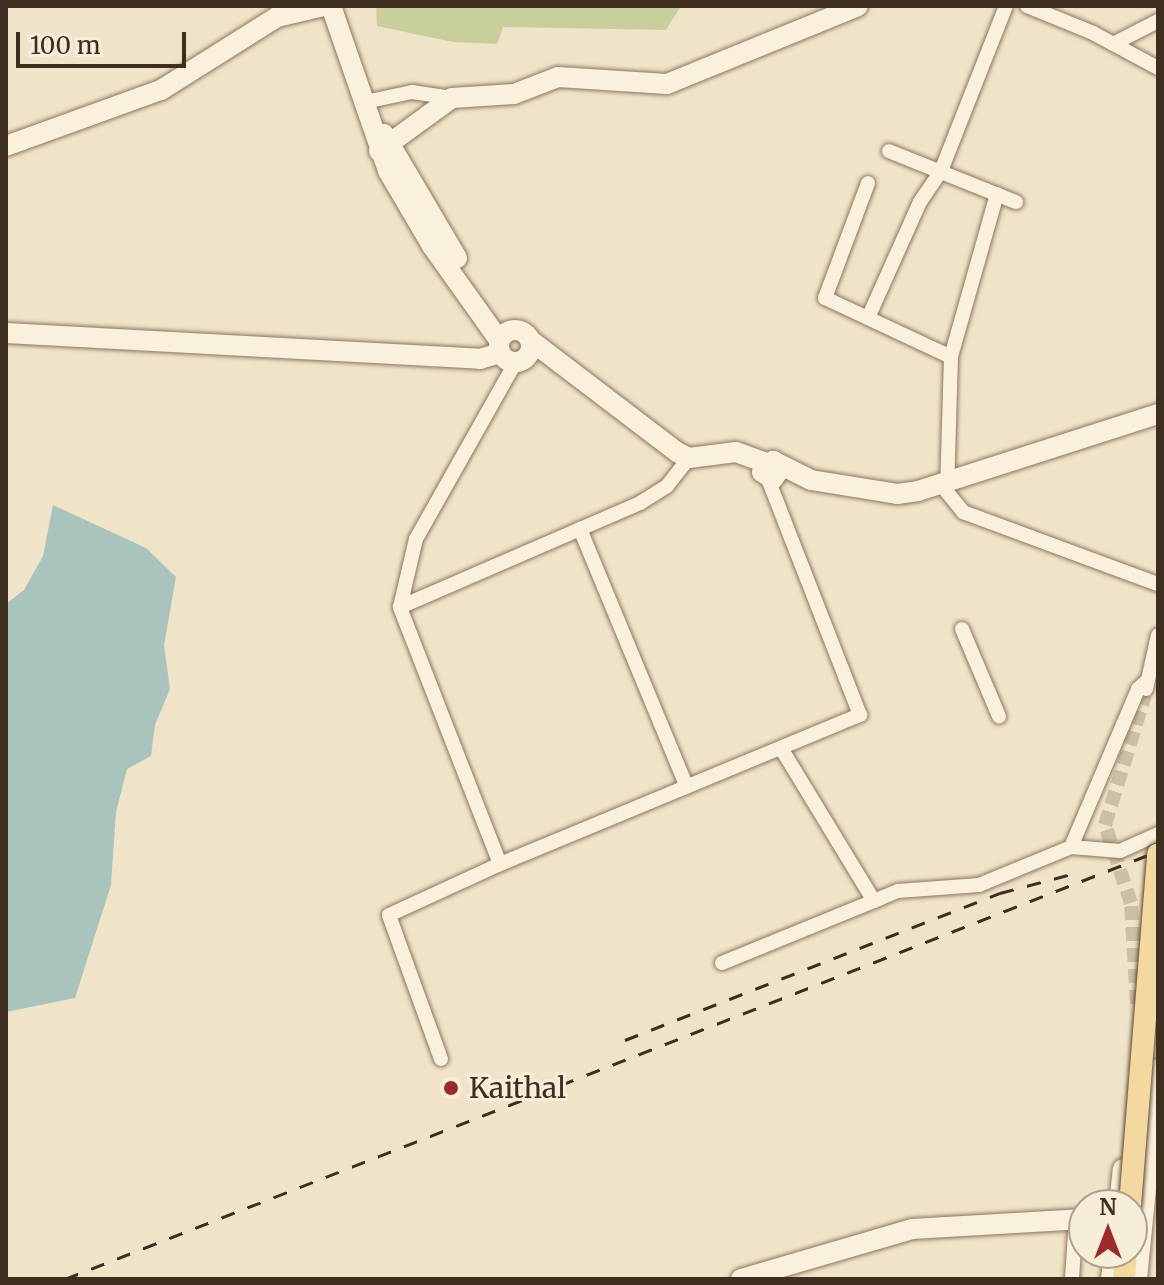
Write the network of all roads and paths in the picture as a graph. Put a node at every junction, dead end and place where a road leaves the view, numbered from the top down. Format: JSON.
{"nodes":[{"id":1,"x":324,"y":6,"type":"edge"},
{"id":2,"x":331,"y":6,"type":"edge"},
{"id":3,"x":827,"y":6,"type":"edge"},
{"id":4,"x":858,"y":6,"type":"edge"},
{"id":5,"x":1006,"y":6,"type":"edge"},
{"id":6,"x":1027,"y":6,"type":"edge"},
{"id":7,"x":1158,"y":21,"type":"edge"},
{"id":8,"x":1113,"y":44,"type":"junction"},
{"id":9,"x":1158,"y":68,"type":"edge"},
{"id":10,"x":651,"y":80,"type":"junction"},
{"id":11,"x":452,"y":98,"type":"junction"},
{"id":12,"x":365,"y":102,"type":"junction"},
{"id":13,"x":6,"y":146,"type":"edge"},
{"id":14,"x":385,"y":148,"type":"junction"},
{"id":15,"x":889,"y":151,"type":"dead end"},
{"id":16,"x":941,"y":171,"type":"junction"},
{"id":17,"x":868,"y":183,"type":"dead end"},
{"id":18,"x":997,"y":194,"type":"junction"},
{"id":19,"x":1016,"y":202,"type":"dead end"},
{"id":20,"x":868,"y":318,"type":"junction"},
{"id":21,"x":6,"y":333,"type":"edge"},
{"id":22,"x":513,"y":347,"type":"junction"},
{"id":23,"x":951,"y":357,"type":"junction"},
{"id":24,"x":1158,"y":414,"type":"edge"},
{"id":25,"x":1158,"y":426,"type":"edge"},
{"id":26,"x":687,"y":462,"type":"junction"},
{"id":27,"x":770,"y":472,"type":"junction"},
{"id":28,"x":947,"y":487,"type":"junction"},
{"id":29,"x":580,"y":529,"type":"junction"},
{"id":30,"x":1158,"y":584,"type":"edge"},
{"id":31,"x":400,"y":607,"type":"junction"},
{"id":32,"x":962,"y":629,"type":"dead end"},
{"id":33,"x":1158,"y":635,"type":"edge"},
{"id":34,"x":999,"y":716,"type":"dead end"},
{"id":35,"x":781,"y":748,"type":"junction"},
{"id":36,"x":687,"y":787,"type":"junction"},
{"id":37,"x":1158,"y":834,"type":"edge"},
{"id":38,"x":1071,"y":847,"type":"junction"},
{"id":39,"x":1158,"y":854,"type":"edge"},
{"id":40,"x":500,"y":864,"type":"junction"},
{"id":41,"x":874,"y":901,"type":"junction"},
{"id":42,"x":722,"y":963,"type":"dead end"},
{"id":43,"x":1158,"y":1026,"type":"edge"},
{"id":44,"x":441,"y":1059,"type":"dead end"},
{"id":45,"x":1158,"y":1069,"type":"edge"},
{"id":46,"x":1121,"y":1189,"type":"edge"},
{"id":47,"x":1138,"y":1189,"type":"edge"},
{"id":48,"x":1141,"y":1189,"type":"edge"},
{"id":49,"x":1068,"y":1225,"type":"edge"},
{"id":50,"x":1068,"y":1226,"type":"edge"},
{"id":51,"x":741,"y":1279,"type":"edge"},
{"id":52,"x":770,"y":1279,"type":"edge"}],
"edges":[{"from":1,"to":13,"type":"street"},
{"from":2,"to":12,"type":"street"},
{"from":3,"to":10,"type":"street"},
{"from":4,"to":10,"type":"street"},
{"from":5,"to":16,"type":"street"},
{"from":6,"to":8,"type":"street"},
{"from":7,"to":8,"type":"street"},
{"from":8,"to":9,"type":"street"},
{"from":10,"to":11,"type":"street"},
{"from":11,"to":12,"type":"street"},
{"from":11,"to":14,"type":"street"},
{"from":12,"to":14,"type":"street"},
{"from":14,"to":22,"type":"street"},
{"from":15,"to":16,"type":"street"},
{"from":16,"to":18,"type":"street"},
{"from":16,"to":20,"type":"street"},
{"from":17,"to":20,"type":"street"},
{"from":18,"to":19,"type":"street"},
{"from":18,"to":23,"type":"street"},
{"from":20,"to":23,"type":"street"},
{"from":21,"to":22,"type":"street"},
{"from":22,"to":26,"type":"street"},
{"from":22,"to":31,"type":"street"},
{"from":23,"to":28,"type":"street"},
{"from":24,"to":28,"type":"street"},
{"from":25,"to":28,"type":"street"},
{"from":26,"to":27,"type":"street"},
{"from":26,"to":29,"type":"street"},
{"from":27,"to":28,"type":"street"},
{"from":27,"to":35,"type":"street"},
{"from":28,"to":30,"type":"street"},
{"from":29,"to":31,"type":"street"},
{"from":29,"to":36,"type":"street"},
{"from":31,"to":40,"type":"street"},
{"from":32,"to":34,"type":"street"},
{"from":33,"to":38,"type":"street"},
{"from":35,"to":36,"type":"street"},
{"from":35,"to":41,"type":"street"},
{"from":36,"to":40,"type":"street"},
{"from":37,"to":38,"type":"street"},
{"from":38,"to":41,"type":"street"},
{"from":39,"to":47,"type":"main road","bridge":true},
{"from":40,"to":44,"type":"street"},
{"from":41,"to":42,"type":"street"},
{"from":43,"to":46,"type":"street"},
{"from":45,"to":48,"type":"street"},
{"from":49,"to":51,"type":"street"},
{"from":50,"to":52,"type":"street"}]}
